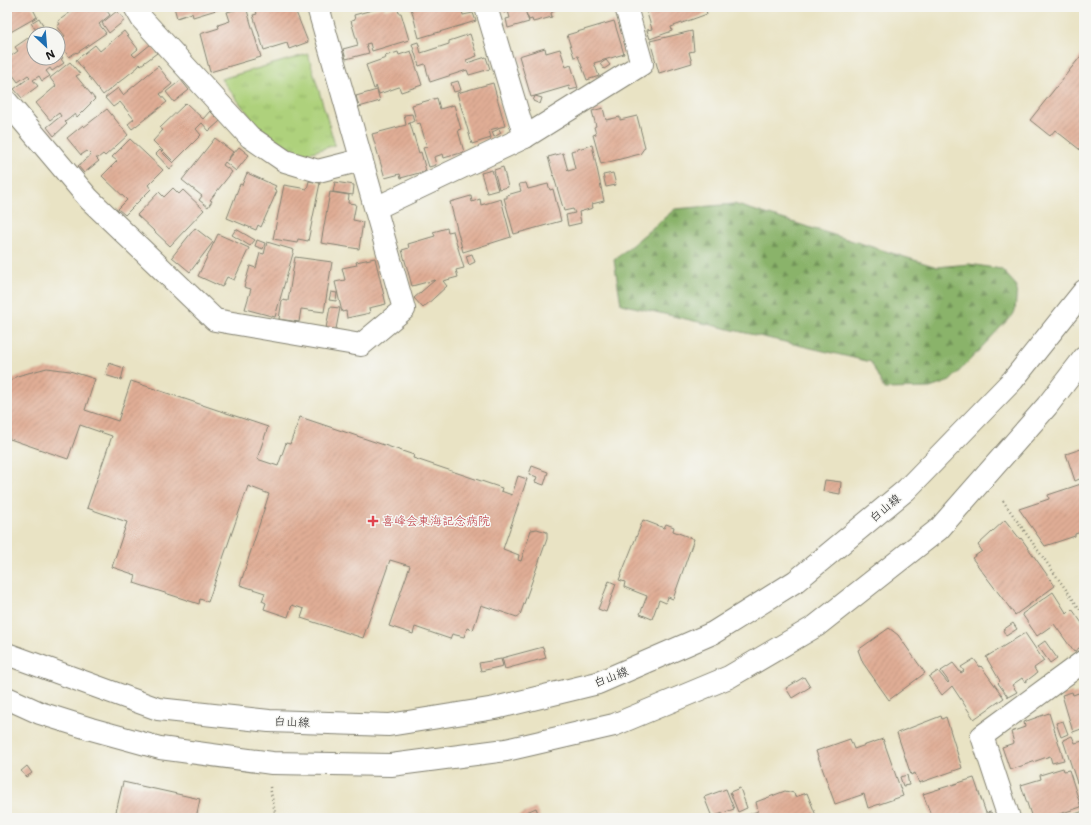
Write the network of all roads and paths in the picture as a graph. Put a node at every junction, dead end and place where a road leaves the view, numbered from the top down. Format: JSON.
{"nodes":[{"id":1,"x":135,"y":7,"type":"edge"},
{"id":2,"x":318,"y":7,"type":"edge"},
{"id":3,"x":486,"y":7,"type":"edge"},
{"id":4,"x":626,"y":7,"type":"edge"},
{"id":5,"x":7,"y":102,"type":"edge"},
{"id":6,"x":525,"y":137,"type":"junction"},
{"id":7,"x":361,"y":160,"type":"junction"},
{"id":8,"x":376,"y":208,"type":"junction"},
{"id":9,"x":1084,"y":291,"type":"edge"},
{"id":10,"x":1084,"y":358,"type":"edge"},
{"id":11,"x":1003,"y":501,"type":"dead end"},
{"id":12,"x":1084,"y":615,"type":"edge"},
{"id":13,"x":7,"y":654,"type":"edge"},
{"id":14,"x":1084,"y":661,"type":"edge"},
{"id":15,"x":7,"y":698,"type":"edge"},
{"id":16,"x":1009,"y":818,"type":"edge"}],
"edges":[{"from":1,"to":7,"type":"street"},
{"from":2,"to":7,"type":"street"},
{"from":3,"to":6,"type":"street"},
{"from":4,"to":6,"type":"street"},
{"from":5,"to":8,"type":"street"},
{"from":6,"to":8,"type":"street"},
{"from":7,"to":8,"type":"street"},
{"from":9,"to":13,"type":"street","name":"白山線"},
{"from":10,"to":15,"type":"street"},
{"from":11,"to":12,"type":"path"},
{"from":14,"to":16,"type":"street"}]}
